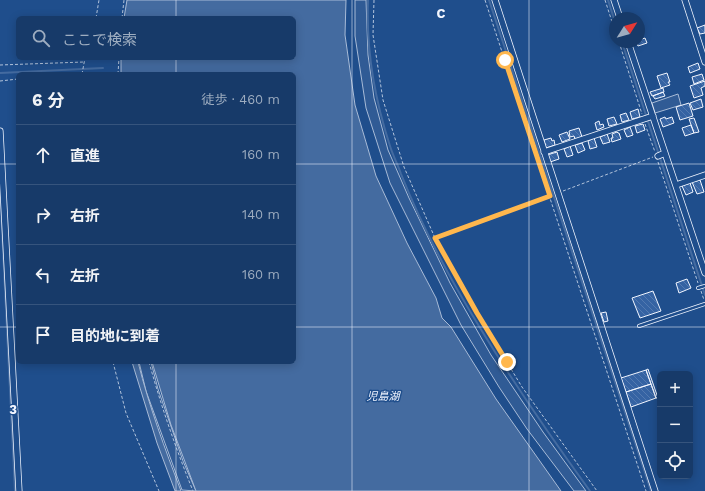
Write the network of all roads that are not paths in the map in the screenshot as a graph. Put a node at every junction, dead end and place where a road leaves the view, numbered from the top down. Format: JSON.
{"nodes":[{"id":1,"x":495,"y":0,"type":"edge"},
{"id":2,"x":614,"y":0,"type":"edge"},
{"id":3,"x":685,"y":0,"type":"edge"},
{"id":4,"x":618,"y":12,"type":"edge"},
{"id":5,"x":630,"y":48,"type":"edge"},
{"id":6,"x":705,"y":59,"type":"edge"},
{"id":7,"x":648,"y":118,"type":"junction"},
{"id":8,"x":0,"y":131,"type":"edge"},
{"id":9,"x":544,"y":152,"type":"junction"},
{"id":10,"x":705,"y":175,"type":"edge"},
{"id":11,"x":676,"y":185,"type":"junction"},
{"id":12,"x":705,"y":273,"type":"edge"},
{"id":13,"x":705,"y":286,"type":"edge"},
{"id":14,"x":699,"y":288,"type":"road end"},
{"id":15,"x":705,"y":304,"type":"edge"},
{"id":16,"x":639,"y":326,"type":"dead end"},
{"id":17,"x":19,"y":491,"type":"edge"},
{"id":18,"x":655,"y":491,"type":"edge"}],
"edges":[{"from":1,"to":9,"type":"street"},
{"from":2,"to":4,"type":"street"},
{"from":3,"to":6,"type":"street"},
{"from":5,"to":7,"type":"street"},
{"from":7,"to":9,"type":"street"},
{"from":7,"to":11,"type":"street"},
{"from":8,"to":17,"type":"street"},
{"from":9,"to":18,"type":"street"},
{"from":10,"to":11,"type":"street"},
{"from":11,"to":12,"type":"street"},
{"from":13,"to":14,"type":"lane"},
{"from":15,"to":16,"type":"lane"}]}
